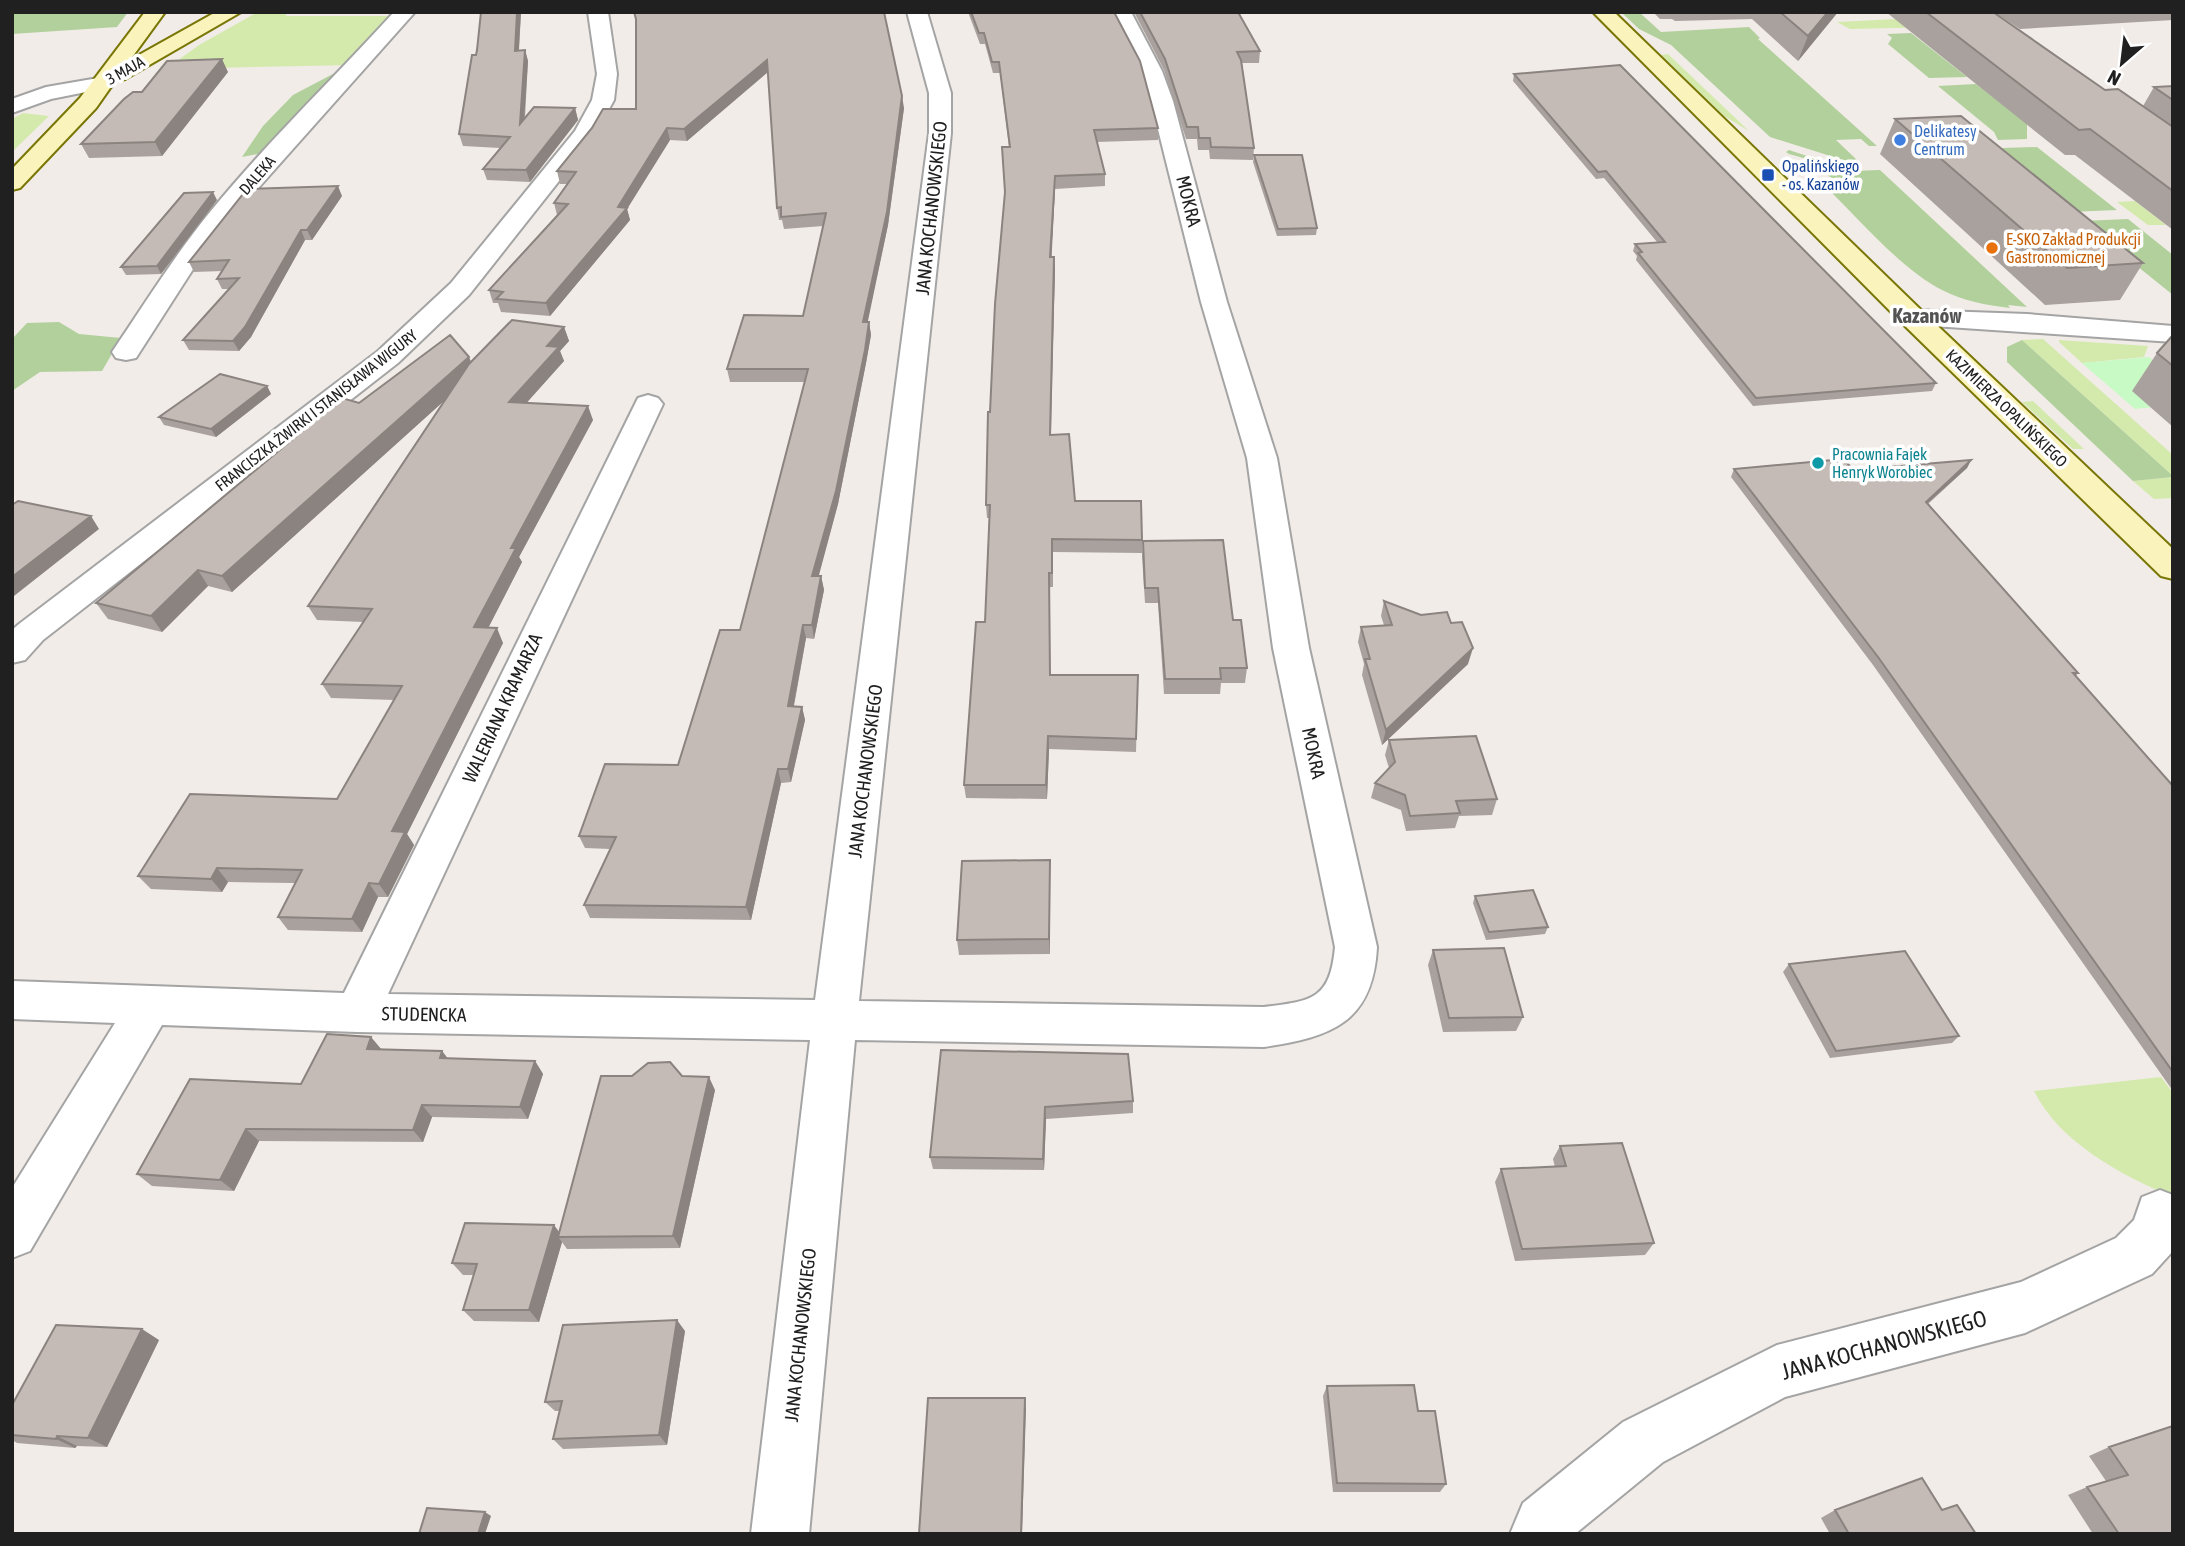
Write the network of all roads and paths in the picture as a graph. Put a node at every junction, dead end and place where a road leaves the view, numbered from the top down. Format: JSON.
{"nodes":[{"id":1,"x":155,"y":12,"type":"edge"},
{"id":2,"x":231,"y":12,"type":"edge"},
{"id":3,"x":405,"y":12,"type":"edge"},
{"id":4,"x":598,"y":12,"type":"edge"},
{"id":5,"x":917,"y":12,"type":"edge"},
{"id":6,"x":1121,"y":12,"type":"edge"},
{"id":7,"x":1603,"y":12,"type":"edge"},
{"id":8,"x":104,"y":83,"type":"junction"},
{"id":9,"x":12,"y":107,"type":"edge"},
{"id":10,"x":12,"y":183,"type":"edge"},
{"id":11,"x":1913,"y":318,"type":"junction"},
{"id":12,"x":2173,"y":334,"type":"edge"},
{"id":13,"x":126,"y":352,"type":"dead end"},
{"id":14,"x":648,"y":404,"type":"dead end"},
{"id":15,"x":2173,"y":568,"type":"edge"},
{"id":16,"x":12,"y":652,"type":"edge"},
{"id":17,"x":12,"y":1000,"type":"edge"},
{"id":18,"x":150,"y":1005,"type":"junction"},
{"id":19,"x":357,"y":1013,"type":"junction"},
{"id":20,"x":835,"y":1020,"type":"junction"},
{"id":21,"x":2160,"y":1214,"type":"dead end"},
{"id":22,"x":12,"y":1234,"type":"edge"},
{"id":23,"x":780,"y":1534,"type":"edge"},
{"id":24,"x":1539,"y":1534,"type":"edge"}],
"edges":[{"from":1,"to":8,"type":"street"},
{"from":2,"to":8,"type":"street","name":"3 MAJA"},
{"from":3,"to":13,"type":"street","name":"DALEKA"},
{"from":4,"to":16,"type":"street","name":"FRANCISZKA ŻWIRKI I STANISŁAWA WIGURY"},
{"from":5,"to":20,"type":"street","name":"JANA KOCHANOWSKIEGO"},
{"from":6,"to":20,"type":"street","name":"MOKRA"},
{"from":7,"to":11,"type":"street","name":"KAZIMIERZA OPALIŃSKIEGO"},
{"from":8,"to":9,"type":"street","name":"3 MAJA"},
{"from":8,"to":10,"type":"street"},
{"from":11,"to":12,"type":"street"},
{"from":11,"to":15,"type":"street","name":"KAZIMIERZA OPALIŃSKIEGO"},
{"from":14,"to":19,"type":"street","name":"WALERIANA KRAMARZA"},
{"from":17,"to":18,"type":"street","name":"STUDENCKA"},
{"from":18,"to":19,"type":"street","name":"STUDENCKA"},
{"from":18,"to":22,"type":"street"},
{"from":19,"to":20,"type":"street","name":"STUDENCKA"},
{"from":20,"to":23,"type":"street","name":"JANA KOCHANOWSKIEGO"},
{"from":21,"to":24,"type":"street","name":"JANA KOCHANOWSKIEGO"}]}
